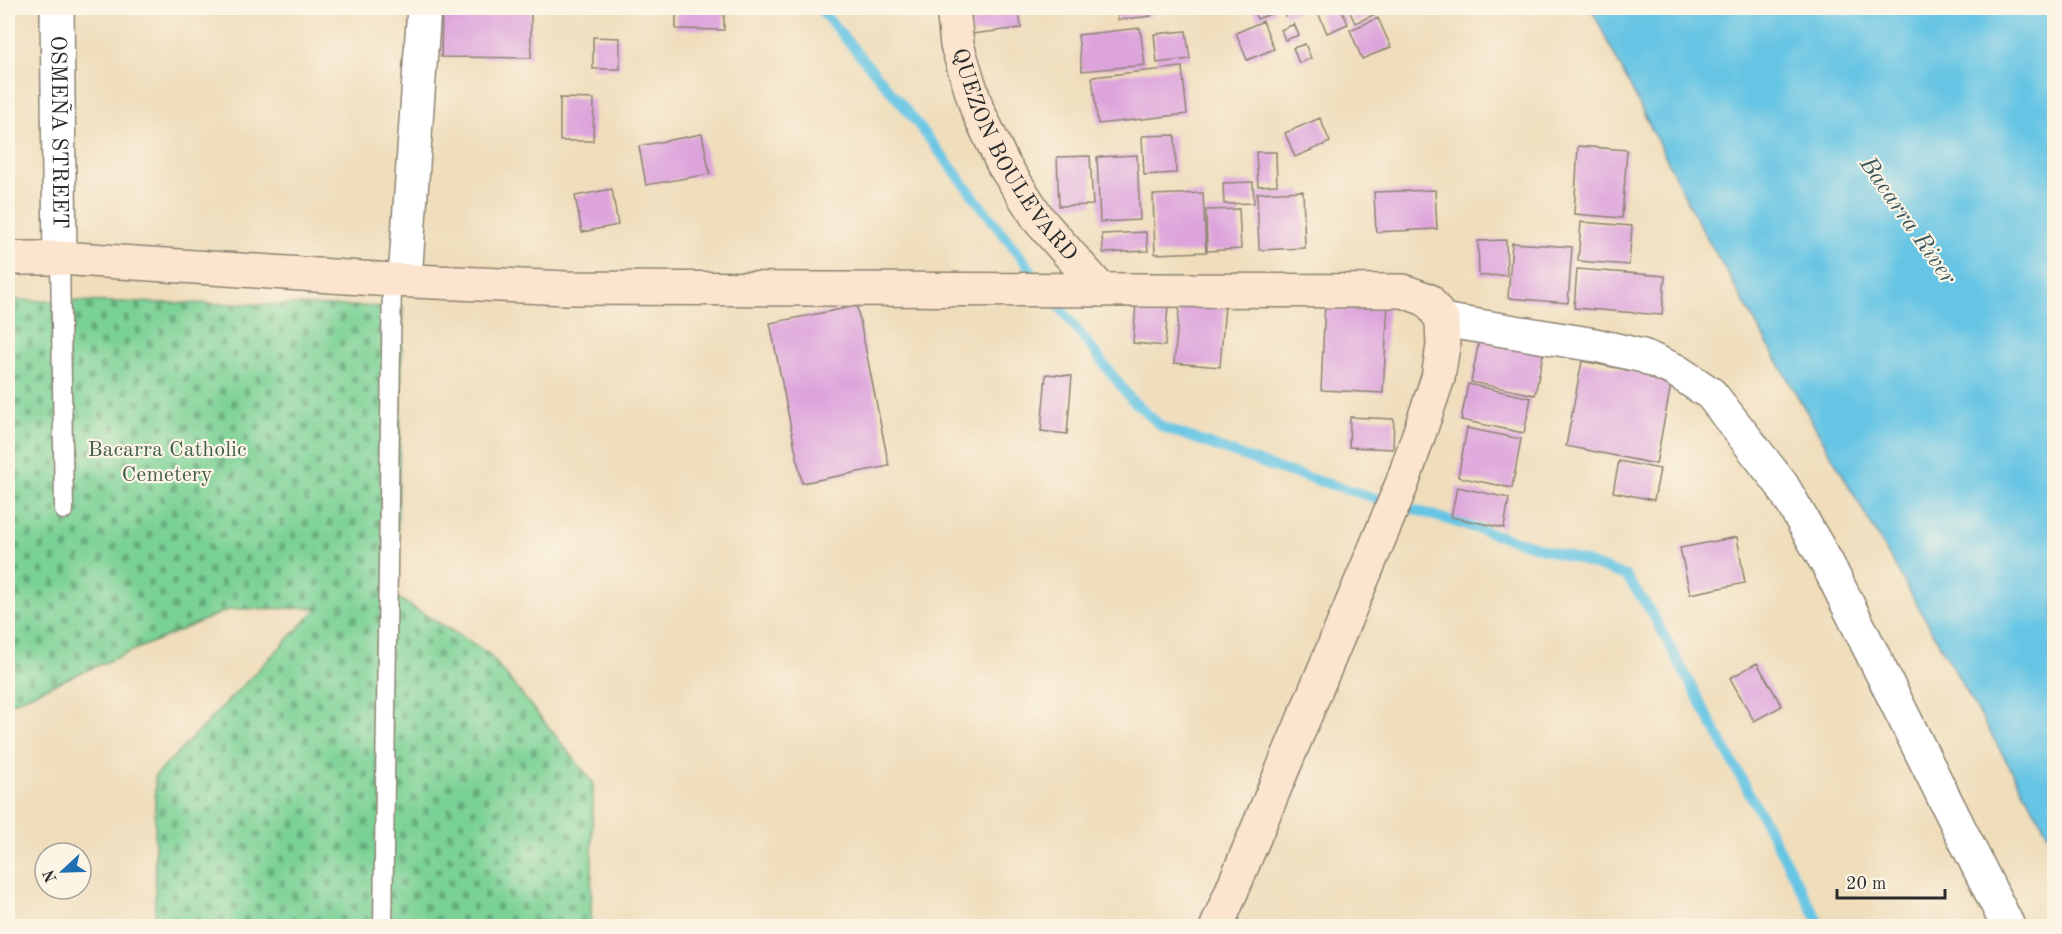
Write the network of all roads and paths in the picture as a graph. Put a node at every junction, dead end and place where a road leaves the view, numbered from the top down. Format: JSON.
{"nodes":[{"id":1,"x":57,"y":8,"type":"edge"},
{"id":2,"x":424,"y":8,"type":"edge"},
{"id":3,"x":953,"y":8,"type":"edge"},
{"id":4,"x":8,"y":258,"type":"edge"},
{"id":5,"x":60,"y":258,"type":"junction"},
{"id":6,"x":399,"y":280,"type":"junction"},
{"id":7,"x":1101,"y":290,"type":"junction"},
{"id":8,"x":1442,"y":320,"type":"junction"},
{"id":9,"x":64,"y":510,"type":"dead end"},
{"id":10,"x":383,"y":927,"type":"edge"},
{"id":11,"x":1217,"y":927,"type":"edge"},
{"id":12,"x":2008,"y":927,"type":"edge"}],
"edges":[{"from":1,"to":5,"type":"street","name":"OSMEÑA STREET"},
{"from":2,"to":6,"type":"street"},
{"from":3,"to":7,"type":"street","name":"QUEZON BOULEVARD"},
{"from":4,"to":5,"type":"street"},
{"from":5,"to":6,"type":"street"},
{"from":5,"to":9,"type":"lane"},
{"from":6,"to":7,"type":"street"},
{"from":6,"to":10,"type":"lane"},
{"from":7,"to":8,"type":"street"},
{"from":8,"to":11,"type":"street"},
{"from":8,"to":12,"type":"street"}]}
